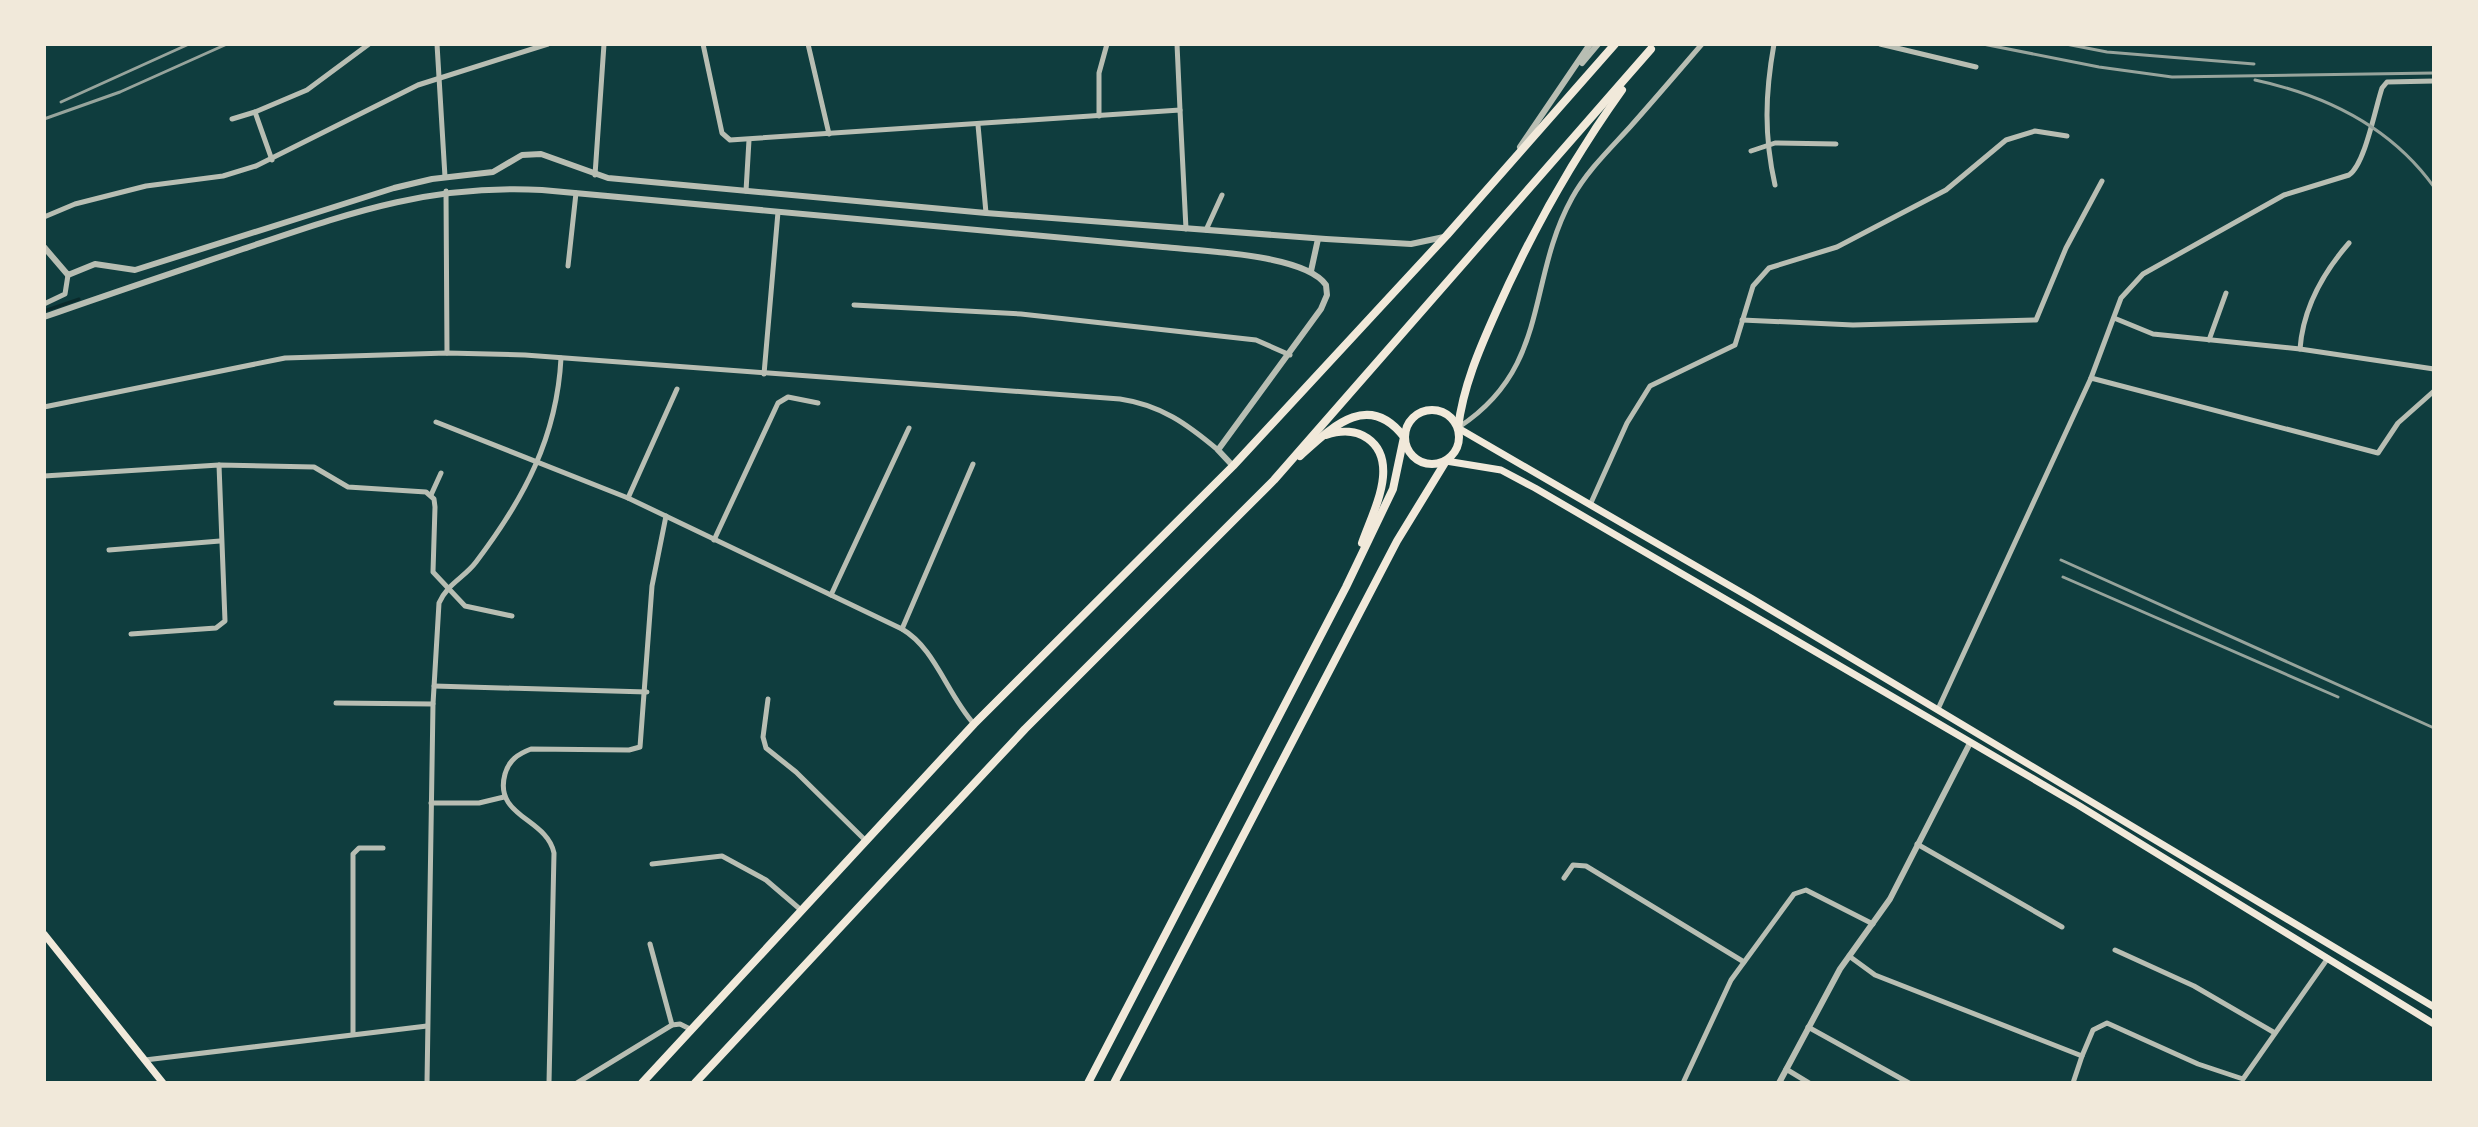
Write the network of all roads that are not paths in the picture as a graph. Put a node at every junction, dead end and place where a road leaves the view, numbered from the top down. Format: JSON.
{"nodes":[{"id":1,"x":369,"y":44,"type":"edge"},
{"id":2,"x":437,"y":44,"type":"edge"},
{"id":3,"x":548,"y":44,"type":"edge"},
{"id":4,"x":604,"y":44,"type":"edge"},
{"id":5,"x":703,"y":44,"type":"edge"},
{"id":6,"x":808,"y":44,"type":"edge"},
{"id":7,"x":1107,"y":44,"type":"edge"},
{"id":8,"x":1177,"y":44,"type":"edge"},
{"id":9,"x":1590,"y":44,"type":"edge"},
{"id":10,"x":1598,"y":44,"type":"edge"},
{"id":11,"x":1615,"y":44,"type":"edge"},
{"id":12,"x":1702,"y":44,"type":"edge"},
{"id":13,"x":1774,"y":44,"type":"edge"},
{"id":14,"x":1880,"y":44,"type":"edge"},
{"id":15,"x":1654,"y":47,"type":"edge"},
{"id":16,"x":1976,"y":67,"type":"dead end"},
{"id":17,"x":438,"y":78,"type":"junction"},
{"id":18,"x":2434,"y":81,"type":"edge"},
{"id":19,"x":1567,"y":82,"type":"junction"},
{"id":20,"x":1180,"y":110,"type":"junction"},
{"id":21,"x":255,"y":112,"type":"junction"},
{"id":22,"x":1099,"y":116,"type":"junction"},
{"id":23,"x":232,"y":119,"type":"dead end"},
{"id":24,"x":978,"y":125,"type":"junction"},
{"id":25,"x":829,"y":134,"type":"junction"},
{"id":26,"x":2067,"y":136,"type":"dead end"},
{"id":27,"x":749,"y":140,"type":"junction"},
{"id":28,"x":1766,"y":144,"type":"junction"},
{"id":29,"x":1836,"y":144,"type":"dead end"},
{"id":30,"x":1751,"y":151,"type":"dead end"},
{"id":31,"x":272,"y":160,"type":"junction"},
{"id":32,"x":1500,"y":175,"type":"junction"},
{"id":33,"x":595,"y":176,"type":"junction"},
{"id":34,"x":445,"y":177,"type":"junction"},
{"id":35,"x":2102,"y":181,"type":"dead end"},
{"id":36,"x":1775,"y":185,"type":"dead end"},
{"id":37,"x":446,"y":191,"type":"junction"},
{"id":38,"x":746,"y":191,"type":"junction"},
{"id":39,"x":576,"y":193,"type":"junction"},
{"id":40,"x":1222,"y":195,"type":"dead end"},
{"id":41,"x":778,"y":212,"type":"junction"},
{"id":42,"x":986,"y":213,"type":"junction"},
{"id":43,"x":44,"y":217,"type":"edge"},
{"id":44,"x":1186,"y":229,"type":"junction"},
{"id":45,"x":1206,"y":230,"type":"junction"},
{"id":46,"x":1447,"y":235,"type":"junction"},
{"id":47,"x":1318,"y":239,"type":"junction"},
{"id":48,"x":2349,"y":243,"type":"dead end"},
{"id":49,"x":44,"y":247,"type":"edge"},
{"id":50,"x":568,"y":266,"type":"dead end"},
{"id":51,"x":1311,"y":271,"type":"junction"},
{"id":52,"x":68,"y":275,"type":"junction"},
{"id":53,"x":2226,"y":293,"type":"dead end"},
{"id":54,"x":44,"y":304,"type":"edge"},
{"id":55,"x":854,"y":305,"type":"dead end"},
{"id":56,"x":44,"y":317,"type":"edge"},
{"id":57,"x":2114,"y":318,"type":"junction"},
{"id":58,"x":1742,"y":320,"type":"junction"},
{"id":59,"x":2209,"y":340,"type":"junction"},
{"id":60,"x":2300,"y":349,"type":"junction"},
{"id":61,"x":447,"y":353,"type":"junction"},
{"id":62,"x":1291,"y":355,"type":"junction"},
{"id":63,"x":561,"y":358,"type":"junction"},
{"id":64,"x":2434,"y":369,"type":"edge"},
{"id":65,"x":764,"y":374,"type":"junction"},
{"id":66,"x":2091,"y":378,"type":"junction"},
{"id":67,"x":677,"y":389,"type":"dead end"},
{"id":68,"x":2434,"y":391,"type":"edge"},
{"id":69,"x":818,"y":403,"type":"dead end"},
{"id":70,"x":44,"y":407,"type":"edge"},
{"id":71,"x":436,"y":422,"type":"dead end"},
{"id":72,"x":909,"y":428,"type":"dead end"},
{"id":73,"x":1458,"y":428,"type":"junction"},
{"id":74,"x":1322,"y":437,"type":"junction"},
{"id":75,"x":1404,"y":437,"type":"junction"},
{"id":76,"x":1218,"y":450,"type":"junction"},
{"id":77,"x":1446,"y":461,"type":"junction"},
{"id":78,"x":539,"y":463,"type":"junction"},
{"id":79,"x":973,"y":464,"type":"dead end"},
{"id":80,"x":219,"y":465,"type":"junction"},
{"id":81,"x":1233,"y":466,"type":"junction"},
{"id":82,"x":441,"y":473,"type":"dead end"},
{"id":83,"x":44,"y":476,"type":"edge"},
{"id":84,"x":1274,"y":480,"type":"junction"},
{"id":85,"x":431,"y":495,"type":"junction"},
{"id":86,"x":628,"y":498,"type":"junction"},
{"id":87,"x":1590,"y":505,"type":"junction"},
{"id":88,"x":666,"y":516,"type":"junction"},
{"id":89,"x":714,"y":540,"type":"junction"},
{"id":90,"x":220,"y":541,"type":"junction"},
{"id":91,"x":109,"y":550,"type":"dead end"},
{"id":92,"x":1346,"y":587,"type":"junction"},
{"id":93,"x":446,"y":589,"type":"junction"},
{"id":94,"x":831,"y":595,"type":"junction"},
{"id":95,"x":512,"y":616,"type":"dead end"},
{"id":96,"x":902,"y":629,"type":"junction"},
{"id":97,"x":131,"y":634,"type":"dead end"},
{"id":98,"x":434,"y":686,"type":"junction"},
{"id":99,"x":647,"y":692,"type":"junction"},
{"id":100,"x":768,"y":699,"type":"dead end"},
{"id":101,"x":336,"y":703,"type":"dead end"},
{"id":102,"x":433,"y":704,"type":"junction"},
{"id":103,"x":1937,"y":710,"type":"junction"},
{"id":104,"x":974,"y":724,"type":"junction"},
{"id":105,"x":1970,"y":743,"type":"junction"},
{"id":106,"x":504,"y":797,"type":"junction"},
{"id":107,"x":431,"y":803,"type":"junction"},
{"id":108,"x":865,"y":840,"type":"junction"},
{"id":109,"x":1917,"y":844,"type":"junction"},
{"id":110,"x":383,"y":848,"type":"dead end"},
{"id":111,"x":652,"y":864,"type":"dead end"},
{"id":112,"x":1564,"y":878,"type":"dead end"},
{"id":113,"x":801,"y":910,"type":"junction"},
{"id":114,"x":1873,"y":924,"type":"junction"},
{"id":115,"x":2062,"y":927,"type":"dead end"},
{"id":116,"x":44,"y":934,"type":"edge"},
{"id":117,"x":650,"y":944,"type":"dead end"},
{"id":118,"x":2115,"y":950,"type":"dead end"},
{"id":119,"x":1849,"y":956,"type":"junction"},
{"id":120,"x":2328,"y":958,"type":"junction"},
{"id":121,"x":1744,"y":962,"type":"junction"},
{"id":122,"x":2434,"y":1007,"type":"edge"},
{"id":123,"x":2434,"y":1024,"type":"edge"},
{"id":124,"x":672,"y":1025,"type":"junction"},
{"id":125,"x":427,"y":1026,"type":"junction"},
{"id":126,"x":1808,"y":1027,"type":"junction"},
{"id":127,"x":690,"y":1029,"type":"junction"},
{"id":128,"x":353,"y":1033,"type":"junction"},
{"id":129,"x":2275,"y":1033,"type":"junction"},
{"id":130,"x":2082,"y":1056,"type":"junction"},
{"id":131,"x":145,"y":1060,"type":"junction"},
{"id":132,"x":1786,"y":1069,"type":"junction"},
{"id":133,"x":2242,"y":1081,"type":"edge"},
{"id":134,"x":163,"y":1083,"type":"edge"},
{"id":135,"x":427,"y":1083,"type":"edge"},
{"id":136,"x":549,"y":1083,"type":"edge"},
{"id":137,"x":577,"y":1083,"type":"edge"},
{"id":138,"x":642,"y":1083,"type":"edge"},
{"id":139,"x":695,"y":1083,"type":"edge"},
{"id":140,"x":1088,"y":1083,"type":"edge"},
{"id":141,"x":1115,"y":1083,"type":"edge"},
{"id":142,"x":1683,"y":1083,"type":"edge"},
{"id":143,"x":1779,"y":1083,"type":"edge"},
{"id":144,"x":1809,"y":1083,"type":"edge"},
{"id":145,"x":1909,"y":1083,"type":"edge"},
{"id":146,"x":2073,"y":1083,"type":"edge"}],
"edges":[{"from":1,"to":21,"type":"street"},
{"from":2,"to":17,"type":"street"},
{"from":3,"to":17,"type":"street"},
{"from":4,"to":33,"type":"street"},
{"from":5,"to":27,"type":"street"},
{"from":6,"to":25,"type":"street"},
{"from":7,"to":22,"type":"street"},
{"from":8,"to":20,"type":"street"},
{"from":9,"to":19,"type":"street"},
{"from":10,"to":19,"type":"street"},
{"from":11,"to":32,"type":"highway"},
{"from":12,"to":73,"type":"street"},
{"from":13,"to":28,"type":"street"},
{"from":14,"to":16,"type":"street"},
{"from":15,"to":73,"type":"highway"},
{"from":15,"to":84,"type":"highway"},
{"from":17,"to":31,"type":"street"},
{"from":17,"to":34,"type":"street"},
{"from":18,"to":57,"type":"street"},
{"from":19,"to":32,"type":"street"},
{"from":20,"to":22,"type":"street"},
{"from":20,"to":44,"type":"street"},
{"from":21,"to":23,"type":"street"},
{"from":21,"to":31,"type":"street"},
{"from":22,"to":24,"type":"street"},
{"from":24,"to":25,"type":"street"},
{"from":24,"to":42,"type":"street"},
{"from":25,"to":27,"type":"street"},
{"from":26,"to":58,"type":"street"},
{"from":27,"to":38,"type":"street"},
{"from":28,"to":29,"type":"street"},
{"from":28,"to":30,"type":"street"},
{"from":28,"to":36,"type":"street"},
{"from":31,"to":43,"type":"street"},
{"from":32,"to":46,"type":"highway"},
{"from":33,"to":34,"type":"street"},
{"from":33,"to":38,"type":"street"},
{"from":34,"to":37,"type":"street"},
{"from":34,"to":52,"type":"street"},
{"from":35,"to":58,"type":"street"},
{"from":37,"to":39,"type":"street"},
{"from":37,"to":56,"type":"street"},
{"from":37,"to":61,"type":"street"},
{"from":38,"to":42,"type":"street"},
{"from":39,"to":41,"type":"street"},
{"from":39,"to":50,"type":"street"},
{"from":40,"to":45,"type":"street"},
{"from":41,"to":51,"type":"street"},
{"from":41,"to":65,"type":"street"},
{"from":42,"to":44,"type":"street"},
{"from":44,"to":45,"type":"street"},
{"from":45,"to":47,"type":"street"},
{"from":46,"to":47,"type":"street"},
{"from":46,"to":81,"type":"highway"},
{"from":47,"to":51,"type":"street"},
{"from":48,"to":60,"type":"street"},
{"from":49,"to":52,"type":"street"},
{"from":51,"to":62,"type":"street"},
{"from":52,"to":54,"type":"street"},
{"from":53,"to":59,"type":"street"},
{"from":55,"to":62,"type":"street"},
{"from":57,"to":59,"type":"street"},
{"from":57,"to":66,"type":"street"},
{"from":58,"to":87,"type":"street"},
{"from":59,"to":60,"type":"street"},
{"from":60,"to":64,"type":"street"},
{"from":61,"to":63,"type":"street"},
{"from":61,"to":70,"type":"street"},
{"from":62,"to":76,"type":"street"},
{"from":63,"to":65,"type":"street"},
{"from":63,"to":78,"type":"street"},
{"from":65,"to":76,"type":"street"},
{"from":66,"to":68,"type":"street"},
{"from":66,"to":103,"type":"street"},
{"from":67,"to":86,"type":"street"},
{"from":69,"to":89,"type":"street"},
{"from":71,"to":78,"type":"street"},
{"from":72,"to":94,"type":"street"},
{"from":73,"to":75,"type":"highway"},
{"from":73,"to":77,"type":"highway"},
{"from":73,"to":87,"type":"main road"},
{"from":74,"to":75,"type":"highway"},
{"from":74,"to":84,"type":"highway"},
{"from":74,"to":92,"type":"highway"},
{"from":75,"to":77,"type":"highway"},
{"from":75,"to":92,"type":"highway"},
{"from":76,"to":81,"type":"street"},
{"from":77,"to":105,"type":"main road"},
{"from":77,"to":141,"type":"highway"},
{"from":78,"to":86,"type":"street"},
{"from":78,"to":93,"type":"street"},
{"from":79,"to":96,"type":"street"},
{"from":80,"to":83,"type":"street"},
{"from":80,"to":85,"type":"street"},
{"from":80,"to":90,"type":"street"},
{"from":81,"to":104,"type":"highway"},
{"from":82,"to":85,"type":"street"},
{"from":84,"to":139,"type":"highway"},
{"from":85,"to":93,"type":"street"},
{"from":86,"to":88,"type":"street"},
{"from":87,"to":103,"type":"main road"},
{"from":88,"to":89,"type":"street"},
{"from":88,"to":99,"type":"street"},
{"from":89,"to":94,"type":"street"},
{"from":90,"to":91,"type":"street"},
{"from":90,"to":97,"type":"street"},
{"from":92,"to":140,"type":"highway"},
{"from":93,"to":95,"type":"street"},
{"from":93,"to":98,"type":"street"},
{"from":94,"to":96,"type":"street"},
{"from":96,"to":104,"type":"street"},
{"from":98,"to":99,"type":"street"},
{"from":98,"to":102,"type":"street"},
{"from":99,"to":106,"type":"street"},
{"from":100,"to":108,"type":"street"},
{"from":101,"to":102,"type":"street"},
{"from":102,"to":107,"type":"street"},
{"from":103,"to":122,"type":"main road"},
{"from":104,"to":108,"type":"highway"},
{"from":105,"to":109,"type":"street"},
{"from":105,"to":120,"type":"main road"},
{"from":106,"to":107,"type":"street"},
{"from":106,"to":136,"type":"street"},
{"from":107,"to":125,"type":"street"},
{"from":108,"to":113,"type":"highway"},
{"from":109,"to":114,"type":"street"},
{"from":109,"to":115,"type":"street"},
{"from":110,"to":128,"type":"street"},
{"from":111,"to":113,"type":"street"},
{"from":112,"to":121,"type":"street"},
{"from":113,"to":127,"type":"highway"},
{"from":114,"to":119,"type":"street"},
{"from":114,"to":121,"type":"street"},
{"from":116,"to":131,"type":"main road"},
{"from":117,"to":124,"type":"street"},
{"from":118,"to":129,"type":"street"},
{"from":119,"to":126,"type":"street"},
{"from":119,"to":130,"type":"street"},
{"from":120,"to":123,"type":"main road"},
{"from":120,"to":129,"type":"street"},
{"from":121,"to":142,"type":"street"},
{"from":124,"to":127,"type":"street"},
{"from":124,"to":137,"type":"street"},
{"from":125,"to":128,"type":"street"},
{"from":125,"to":135,"type":"street"},
{"from":126,"to":132,"type":"street"},
{"from":126,"to":145,"type":"street"},
{"from":127,"to":138,"type":"highway"},
{"from":128,"to":131,"type":"street"},
{"from":129,"to":133,"type":"street"},
{"from":130,"to":133,"type":"street"},
{"from":130,"to":146,"type":"street"},
{"from":131,"to":134,"type":"main road"},
{"from":132,"to":143,"type":"street"},
{"from":132,"to":144,"type":"street"}]}
